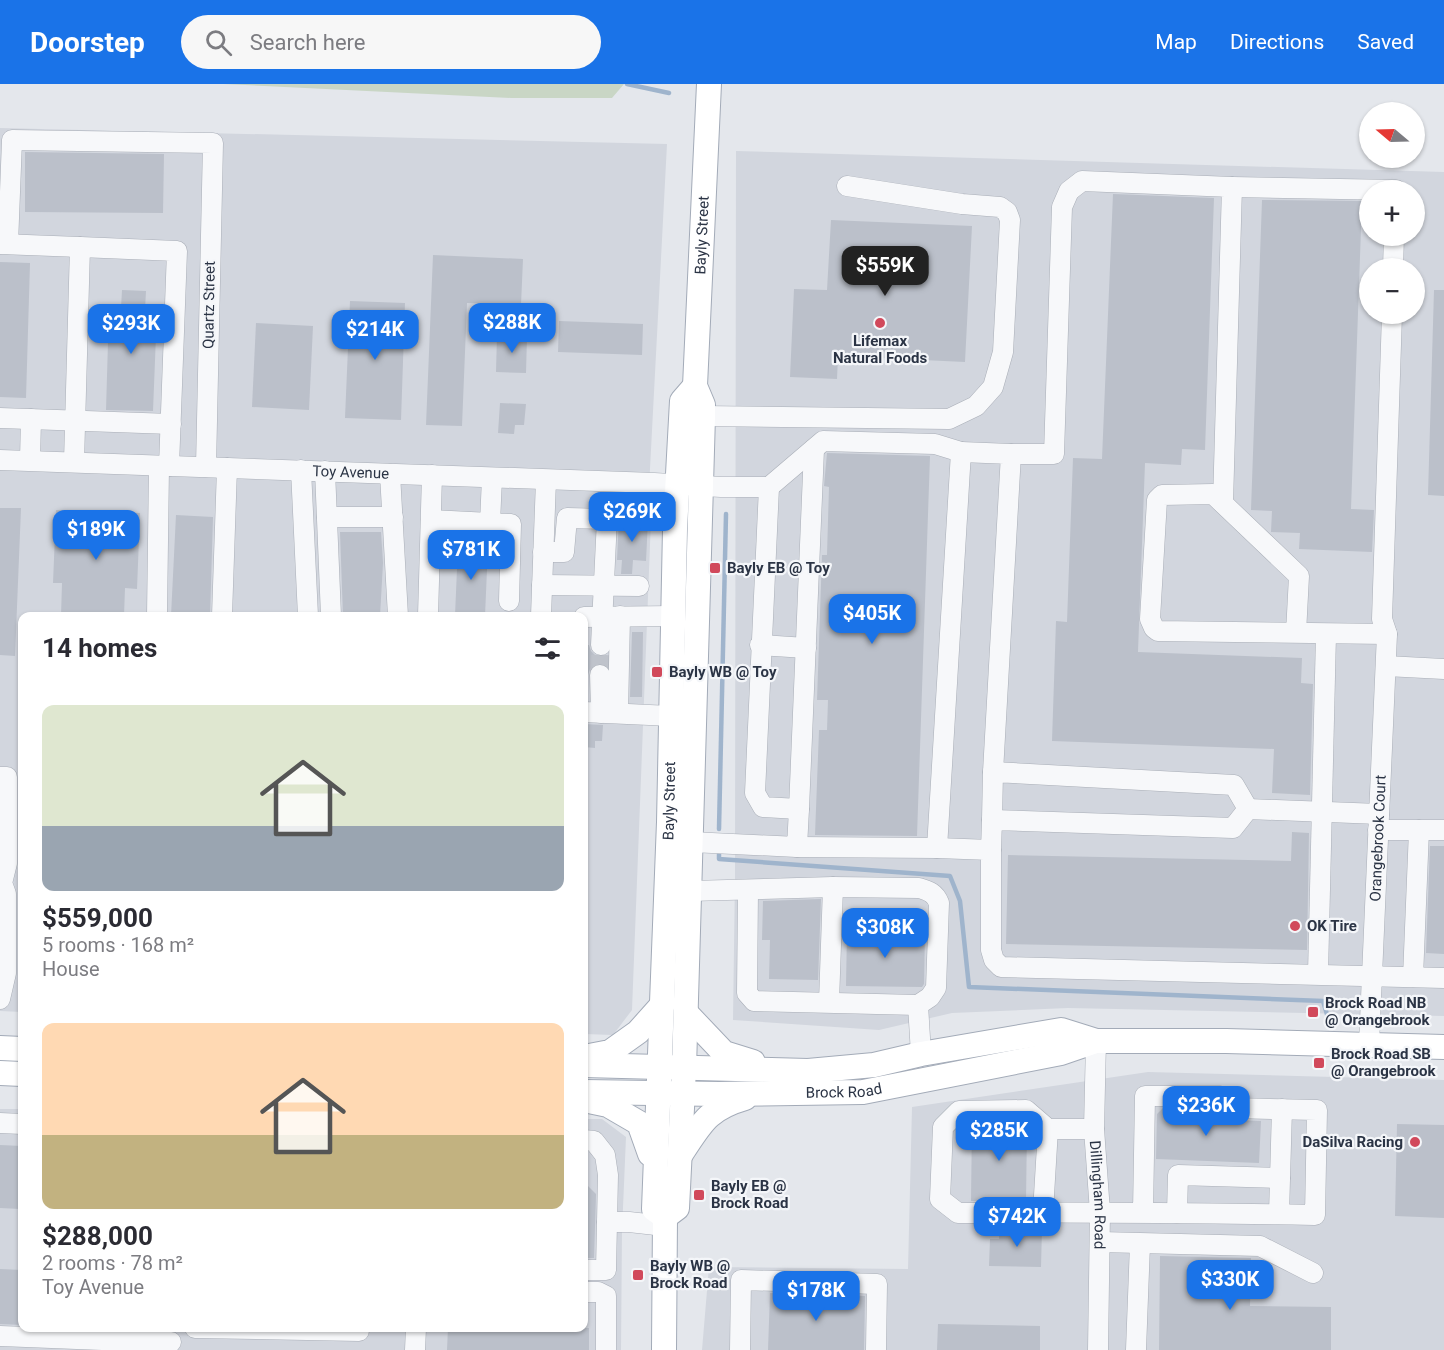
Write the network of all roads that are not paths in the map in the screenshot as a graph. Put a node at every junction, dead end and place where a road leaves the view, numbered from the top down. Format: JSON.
{"nodes":[{"id":1,"x":709,"y":84,"type":"edge"},
{"id":2,"x":847,"y":186,"type":"dead end"},
{"id":3,"x":1232,"y":187,"type":"junction"},
{"id":4,"x":1359,"y":189,"type":"edge"},
{"id":5,"x":4,"y":244,"type":"edge"},
{"id":6,"x":80,"y":247,"type":"junction"},
{"id":7,"x":1392,"y":324,"type":"edge"},
{"id":8,"x":695,"y":386,"type":"junction"},
{"id":9,"x":703,"y":417,"type":"junction"},
{"id":10,"x":0,"y":418,"type":"edge"},
{"id":11,"x":31,"y":419,"type":"junction"},
{"id":12,"x":74,"y":420,"type":"junction"},
{"id":13,"x":171,"y":424,"type":"junction"},
{"id":14,"x":814,"y":449,"type":"junction"},
{"id":15,"x":961,"y":452,"type":"junction"},
{"id":16,"x":1011,"y":454,"type":"junction"},
{"id":17,"x":0,"y":460,"type":"edge"},
{"id":18,"x":30,"y":460,"type":"junction"},
{"id":19,"x":74,"y":462,"type":"junction"},
{"id":20,"x":164,"y":466,"type":"junction"},
{"id":21,"x":206,"y":467,"type":"junction"},
{"id":22,"x":227,"y":468,"type":"junction"},
{"id":23,"x":301,"y":471,"type":"junction"},
{"id":24,"x":325,"y":471,"type":"junction"},
{"id":25,"x":390,"y":474,"type":"junction"},
{"id":26,"x":432,"y":475,"type":"junction"},
{"id":27,"x":492,"y":478,"type":"junction"},
{"id":28,"x":546,"y":480,"type":"junction"},
{"id":29,"x":677,"y":484,"type":"junction"},
{"id":30,"x":701,"y":486,"type":"junction"},
{"id":31,"x":769,"y":487,"type":"junction"},
{"id":32,"x":1223,"y":503,"type":"junction"},
{"id":33,"x":327,"y":517,"type":"junction"},
{"id":34,"x":393,"y":517,"type":"junction"},
{"id":35,"x":431,"y":520,"type":"junction"},
{"id":36,"x":490,"y":524,"type":"junction"},
{"id":37,"x":543,"y":552,"type":"junction"},
{"id":38,"x":542,"y":585,"type":"junction"},
{"id":39,"x":603,"y":586,"type":"junction"},
{"id":40,"x":639,"y":586,"type":"dead end"},
{"id":41,"x":509,"y":601,"type":"dead end"},
{"id":42,"x":158,"y":612,"type":"edge"},
{"id":43,"x":222,"y":612,"type":"edge"},
{"id":44,"x":308,"y":612,"type":"edge"},
{"id":45,"x":331,"y":612,"type":"edge"},
{"id":46,"x":398,"y":612,"type":"edge"},
{"id":47,"x":428,"y":612,"type":"edge"},
{"id":48,"x":541,"y":612,"type":"edge"},
{"id":49,"x":673,"y":616,"type":"junction"},
{"id":50,"x":602,"y":617,"type":"edge"},
{"id":51,"x":1296,"y":633,"type":"junction"},
{"id":52,"x":1326,"y":634,"type":"junction"},
{"id":53,"x":1387,"y":634,"type":"junction"},
{"id":54,"x":601,"y":645,"type":"tunnel mouth"},
{"id":55,"x":760,"y":645,"type":"junction"},
{"id":56,"x":806,"y":648,"type":"junction"},
{"id":57,"x":1386,"y":666,"type":"junction"},
{"id":58,"x":1444,"y":669,"type":"edge"},
{"id":59,"x":600,"y":675,"type":"tunnel mouth"},
{"id":60,"x":601,"y":713,"type":"edge"},
{"id":61,"x":671,"y":716,"type":"junction"},
{"id":62,"x":993,"y":772,"type":"junction"},
{"id":63,"x":0,"y":777,"type":"edge"},
{"id":64,"x":799,"y":809,"type":"junction"},
{"id":65,"x":1248,"y":809,"type":"junction"},
{"id":66,"x":1323,"y":812,"type":"junction"},
{"id":67,"x":992,"y":820,"type":"junction"},
{"id":68,"x":1378,"y":822,"type":"junction"},
{"id":69,"x":1419,"y":830,"type":"junction"},
{"id":70,"x":1444,"y":830,"type":"edge"},
{"id":71,"x":691,"y":842,"type":"junction"},
{"id":72,"x":797,"y":847,"type":"junction"},
{"id":73,"x":937,"y":848,"type":"junction"},
{"id":74,"x":991,"y":850,"type":"junction"},
{"id":75,"x":1,"y":883,"type":"edge"},
{"id":76,"x":833,"y":887,"type":"junction"},
{"id":77,"x":690,"y":891,"type":"junction"},
{"id":78,"x":748,"y":891,"type":"junction"},
{"id":79,"x":1318,"y":974,"type":"junction"},
{"id":80,"x":1372,"y":975,"type":"junction"},
{"id":81,"x":1413,"y":977,"type":"junction"},
{"id":82,"x":1444,"y":978,"type":"edge"},
{"id":83,"x":0,"y":999,"type":"edge"},
{"id":84,"x":829,"y":1002,"type":"junction"},
{"id":85,"x":663,"y":1004,"type":"junction"},
{"id":86,"x":918,"y":1005,"type":"junction"},
{"id":87,"x":686,"y":1013,"type":"junction"},
{"id":88,"x":1096,"y":1041,"type":"junction"},
{"id":89,"x":1369,"y":1044,"type":"junction"},
{"id":90,"x":1444,"y":1047,"type":"edge"},
{"id":91,"x":0,"y":1048,"type":"edge"},
{"id":92,"x":18,"y":1049,"type":"edge"},
{"id":93,"x":921,"y":1054,"type":"junction"},
{"id":94,"x":588,"y":1056,"type":"edge"},
{"id":95,"x":588,"y":1065,"type":"edge"},
{"id":96,"x":660,"y":1067,"type":"junction"},
{"id":97,"x":684,"y":1068,"type":"junction"},
{"id":98,"x":808,"y":1071,"type":"junction"},
{"id":99,"x":0,"y":1073,"type":"edge"},
{"id":100,"x":18,"y":1074,"type":"edge"},
{"id":101,"x":588,"y":1092,"type":"edge"},
{"id":102,"x":658,"y":1093,"type":"junction"},
{"id":103,"x":683,"y":1094,"type":"junction"},
{"id":104,"x":758,"y":1094,"type":"junction"},
{"id":105,"x":588,"y":1101,"type":"edge"},
{"id":106,"x":1282,"y":1109,"type":"junction"},
{"id":107,"x":0,"y":1124,"type":"edge"},
{"id":108,"x":18,"y":1124,"type":"edge"},
{"id":109,"x":1048,"y":1129,"type":"junction"},
{"id":110,"x":1094,"y":1129,"type":"junction"},
{"id":111,"x":588,"y":1140,"type":"edge"},
{"id":112,"x":680,"y":1156,"type":"junction"},
{"id":113,"x":655,"y":1168,"type":"junction"},
{"id":114,"x":1280,"y":1178,"type":"junction"},
{"id":115,"x":1043,"y":1212,"type":"junction"},
{"id":116,"x":1100,"y":1212,"type":"junction"},
{"id":117,"x":1143,"y":1212,"type":"junction"},
{"id":118,"x":1177,"y":1213,"type":"junction"},
{"id":119,"x":1279,"y":1214,"type":"junction"},
{"id":120,"x":665,"y":1221,"type":"junction"},
{"id":121,"x":607,"y":1222,"type":"junction"},
{"id":122,"x":1100,"y":1242,"type":"junction"},
{"id":123,"x":1140,"y":1244,"type":"junction"},
{"id":124,"x":588,"y":1269,"type":"edge"},
{"id":125,"x":1313,"y":1273,"type":"dead end"},
{"id":126,"x":588,"y":1292,"type":"edge"},
{"id":127,"x":416,"y":1332,"type":"edge"},
{"id":128,"x":128,"y":1334,"type":"edge"},
{"id":129,"x":0,"y":1336,"type":"edge"},
{"id":130,"x":171,"y":1340,"type":"edge"},
{"id":131,"x":415,"y":1350,"type":"edge"},
{"id":132,"x":606,"y":1350,"type":"edge"},
{"id":133,"x":664,"y":1350,"type":"edge"},
{"id":134,"x":740,"y":1350,"type":"edge"},
{"id":135,"x":876,"y":1350,"type":"edge"},
{"id":136,"x":1098,"y":1350,"type":"edge"},
{"id":137,"x":1136,"y":1350,"type":"edge"}],
"edges":[{"from":1,"to":8,"type":"main road","name":"Bayly Street"},
{"from":2,"to":9,"type":"street"},
{"from":3,"to":4,"type":"street"},
{"from":3,"to":16,"type":"street"},
{"from":3,"to":32,"type":"street"},
{"from":5,"to":6,"type":"street"},
{"from":5,"to":21,"type":"street","name":"Quartz Street"},
{"from":6,"to":12,"type":"street"},
{"from":6,"to":13,"type":"street"},
{"from":7,"to":53,"type":"street","name":"Orangebrook Court"},
{"from":8,"to":9,"type":"main road","name":"Bayly Street"},
{"from":8,"to":29,"type":"main road","name":"Bayly Street"},
{"from":9,"to":30,"type":"main road","name":"Bayly Street"},
{"from":10,"to":11,"type":"street"},
{"from":11,"to":12,"type":"street"},
{"from":11,"to":18,"type":"street"},
{"from":12,"to":13,"type":"street"},
{"from":12,"to":19,"type":"street"},
{"from":13,"to":20,"type":"street"},
{"from":14,"to":15,"type":"street"},
{"from":14,"to":31,"type":"street"},
{"from":14,"to":56,"type":"street"},
{"from":15,"to":16,"type":"street"},
{"from":15,"to":73,"type":"street"},
{"from":16,"to":62,"type":"street"},
{"from":17,"to":18,"type":"street","name":"Toy Avenue"},
{"from":18,"to":19,"type":"street","name":"Toy Avenue"},
{"from":19,"to":20,"type":"street","name":"Toy Avenue"},
{"from":20,"to":21,"type":"street","name":"Toy Avenue"},
{"from":20,"to":42,"type":"street"},
{"from":21,"to":22,"type":"street","name":"Toy Avenue"},
{"from":22,"to":23,"type":"street","name":"Toy Avenue"},
{"from":22,"to":43,"type":"street"},
{"from":23,"to":24,"type":"street","name":"Toy Avenue"},
{"from":23,"to":44,"type":"street"},
{"from":24,"to":25,"type":"street","name":"Toy Avenue"},
{"from":24,"to":33,"type":"street"},
{"from":25,"to":26,"type":"street","name":"Toy Avenue"},
{"from":25,"to":34,"type":"street"},
{"from":26,"to":27,"type":"street","name":"Toy Avenue"},
{"from":26,"to":35,"type":"street"},
{"from":27,"to":28,"type":"street","name":"Toy Avenue"},
{"from":27,"to":36,"type":"street"},
{"from":28,"to":29,"type":"street","name":"Toy Avenue"},
{"from":28,"to":37,"type":"street"},
{"from":29,"to":30,"type":"street","name":"Toy Avenue"},
{"from":29,"to":49,"type":"main road","name":"Bayly Street"},
{"from":30,"to":31,"type":"street","name":"Toy Avenue"},
{"from":30,"to":71,"type":"main road","name":"Bayly Street"},
{"from":31,"to":55,"type":"street"},
{"from":32,"to":51,"type":"street"},
{"from":32,"to":51,"type":"street"},
{"from":33,"to":34,"type":"street"},
{"from":33,"to":45,"type":"street"},
{"from":34,"to":46,"type":"street"},
{"from":35,"to":36,"type":"street"},
{"from":35,"to":47,"type":"street"},
{"from":36,"to":41,"type":"street"},
{"from":37,"to":38,"type":"street"},
{"from":37,"to":39,"type":"street"},
{"from":38,"to":39,"type":"street"},
{"from":38,"to":48,"type":"street"},
{"from":39,"to":40,"type":"street"},
{"from":39,"to":50,"type":"street"},
{"from":49,"to":50,"type":"street"},
{"from":49,"to":61,"type":"main road","name":"Bayly Street"},
{"from":50,"to":54,"type":"street"},
{"from":50,"to":60,"type":"street"},
{"from":51,"to":52,"type":"street"},
{"from":52,"to":53,"type":"street"},
{"from":52,"to":66,"type":"street"},
{"from":53,"to":57,"type":"street","name":"Orangebrook Court"},
{"from":55,"to":56,"type":"street"},
{"from":55,"to":64,"type":"street"},
{"from":56,"to":64,"type":"street"},
{"from":57,"to":58,"type":"street"},
{"from":57,"to":68,"type":"street","name":"Orangebrook Court"},
{"from":59,"to":60,"type":"street"},
{"from":60,"to":61,"type":"street"},
{"from":61,"to":85,"type":"main road","name":"Bayly Street"},
{"from":62,"to":65,"type":"street"},
{"from":62,"to":67,"type":"street"},
{"from":63,"to":75,"type":"street"},
{"from":64,"to":72,"type":"street"},
{"from":65,"to":66,"type":"street"},
{"from":65,"to":67,"type":"street"},
{"from":66,"to":68,"type":"street"},
{"from":66,"to":79,"type":"street"},
{"from":67,"to":74,"type":"street"},
{"from":68,"to":69,"type":"street"},
{"from":68,"to":80,"type":"street","name":"Orangebrook Court"},
{"from":69,"to":70,"type":"street"},
{"from":69,"to":81,"type":"street"},
{"from":71,"to":72,"type":"street"},
{"from":71,"to":77,"type":"main road","name":"Bayly Street"},
{"from":72,"to":73,"type":"street"},
{"from":73,"to":74,"type":"street"},
{"from":74,"to":79,"type":"street"},
{"from":75,"to":83,"type":"street"},
{"from":76,"to":78,"type":"street"},
{"from":76,"to":84,"type":"street"},
{"from":76,"to":86,"type":"street"},
{"from":77,"to":78,"type":"street"},
{"from":77,"to":87,"type":"main road","name":"Bayly Street"},
{"from":78,"to":84,"type":"street"},
{"from":79,"to":80,"type":"street"},
{"from":80,"to":81,"type":"street"},
{"from":80,"to":89,"type":"street","name":"Orangebrook Court"},
{"from":81,"to":82,"type":"street"},
{"from":84,"to":86,"type":"street"},
{"from":85,"to":94,"type":"main road"},
{"from":85,"to":96,"type":"main road","name":"Bayly Street"},
{"from":86,"to":93,"type":"street"},
{"from":87,"to":97,"type":"main road","name":"Bayly Street"},
{"from":87,"to":98,"type":"main road"},
{"from":88,"to":89,"type":"main road","name":"Brock Road"},
{"from":88,"to":93,"type":"main road","name":"Brock Road"},
{"from":88,"to":104,"type":"main road","name":"Brock Road"},
{"from":88,"to":110,"type":"street","name":"Dillingham Road"},
{"from":89,"to":90,"type":"main road","name":"Brock Road"},
{"from":91,"to":92,"type":"main road"},
{"from":93,"to":98,"type":"main road","name":"Brock Road"},
{"from":95,"to":96,"type":"main road","name":"Brock Road"},
{"from":96,"to":97,"type":"main road","name":"Brock Road"},
{"from":96,"to":102,"type":"main road","name":"Bayly Street"},
{"from":97,"to":98,"type":"main road","name":"Brock Road"},
{"from":97,"to":103,"type":"main road","name":"Bayly Street"},
{"from":99,"to":100,"type":"main road"},
{"from":101,"to":102,"type":"main road","name":"Brock Road"},
{"from":102,"to":103,"type":"main road","name":"Brock Road"},
{"from":102,"to":113,"type":"main road","name":"Bayly Street"},
{"from":103,"to":104,"type":"main road","name":"Brock Road"},
{"from":103,"to":112,"type":"main road","name":"Bayly Street"},
{"from":104,"to":112,"type":"main road"},
{"from":105,"to":113,"type":"main road"},
{"from":106,"to":114,"type":"street"},
{"from":106,"to":117,"type":"street"},
{"from":106,"to":119,"type":"street"},
{"from":107,"to":108,"type":"street"},
{"from":109,"to":110,"type":"street"},
{"from":109,"to":115,"type":"street"},
{"from":109,"to":115,"type":"street"},
{"from":110,"to":116,"type":"street","name":"Dillingham Road"},
{"from":111,"to":121,"type":"street"},
{"from":112,"to":120,"type":"main road","name":"Bayly Street"},
{"from":113,"to":120,"type":"main road","name":"Bayly Street"},
{"from":114,"to":118,"type":"street"},
{"from":114,"to":119,"type":"street"},
{"from":115,"to":116,"type":"street"},
{"from":116,"to":117,"type":"street"},
{"from":116,"to":122,"type":"street","name":"Dillingham Road"},
{"from":117,"to":118,"type":"street"},
{"from":118,"to":119,"type":"street"},
{"from":120,"to":121,"type":"street"},
{"from":120,"to":133,"type":"main road","name":"Bayly Street"},
{"from":121,"to":124,"type":"street"},
{"from":122,"to":123,"type":"street"},
{"from":122,"to":136,"type":"street","name":"Dillingham Road"},
{"from":123,"to":125,"type":"street"},
{"from":123,"to":137,"type":"street"},
{"from":126,"to":132,"type":"street"},
{"from":127,"to":131,"type":"street"},
{"from":128,"to":129,"type":"street"},
{"from":128,"to":130,"type":"street"},
{"from":134,"to":135,"type":"street"}]}
